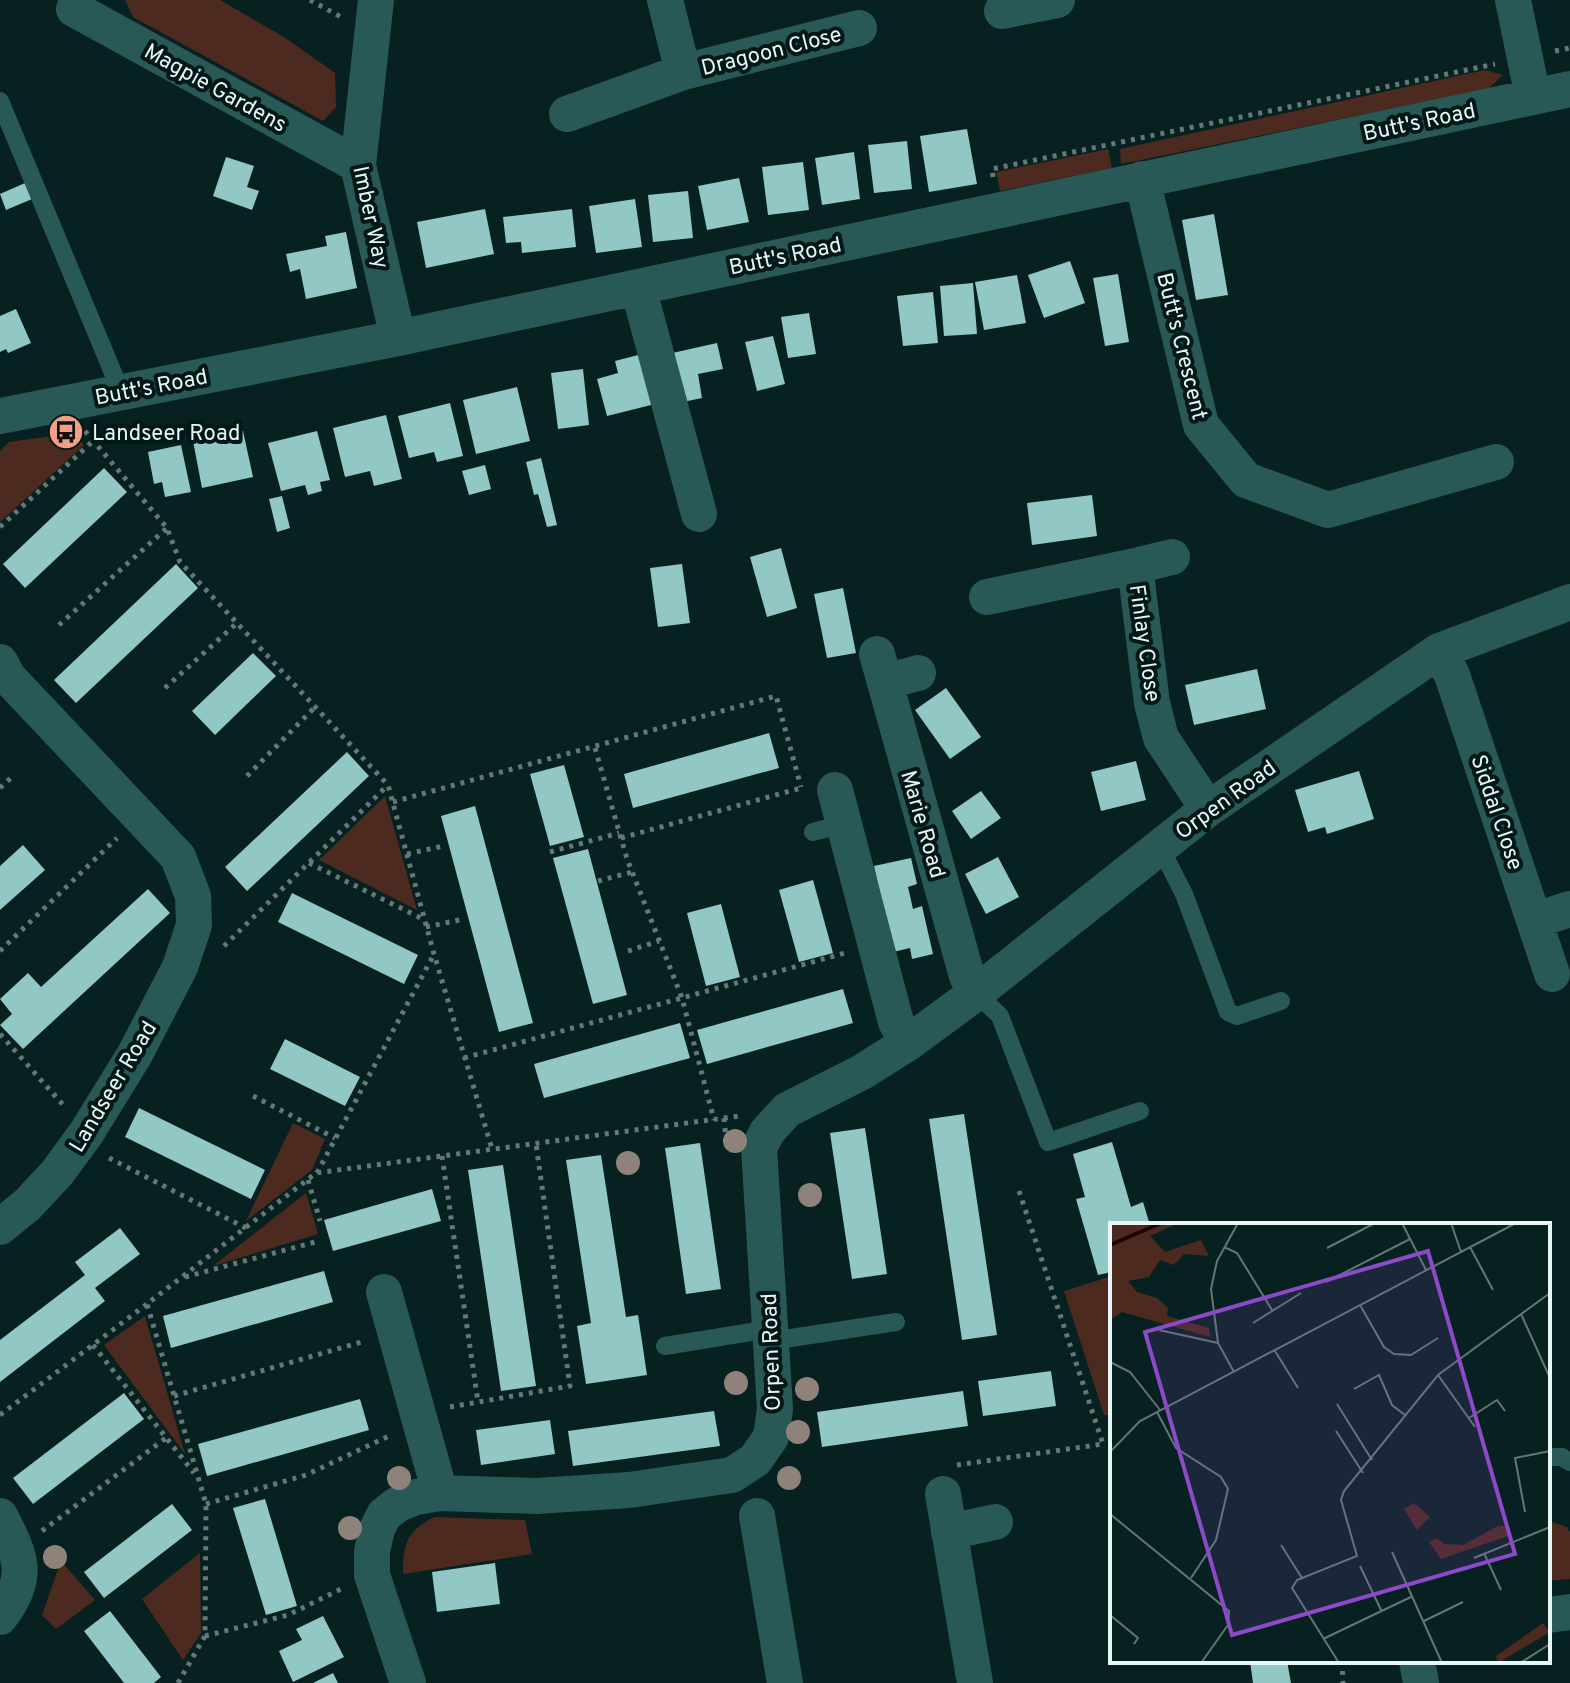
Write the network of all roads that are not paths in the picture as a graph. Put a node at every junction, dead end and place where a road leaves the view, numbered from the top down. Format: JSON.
{"nodes":[{"id":1,"x":376,"y":0,"type":"edge"},
{"id":2,"x":665,"y":0,"type":"edge"},
{"id":3,"x":1057,"y":0,"type":"edge"},
{"id":4,"x":1513,"y":0,"type":"edge"},
{"id":5,"x":74,"y":9,"type":"dead end"},
{"id":6,"x":1002,"y":11,"type":"dead end"},
{"id":7,"x":859,"y":28,"type":"dead end"},
{"id":8,"x":683,"y":72,"type":"junction"},
{"id":9,"x":1570,"y":89,"type":"edge"},
{"id":10,"x":1533,"y":97,"type":"junction"},
{"id":11,"x":0,"y":101,"type":"edge"},
{"id":12,"x":567,"y":114,"type":"dead end"},
{"id":13,"x":358,"y":165,"type":"junction"},
{"id":14,"x":1142,"y":179,"type":"junction"},
{"id":15,"x":638,"y":287,"type":"junction"},
{"id":16,"x":398,"y":338,"type":"junction"},
{"id":17,"x":121,"y":392,"type":"junction"},
{"id":18,"x":0,"y":416,"type":"edge"},
{"id":19,"x":1496,"y":462,"type":"dead end"},
{"id":20,"x":699,"y":514,"type":"dead end"},
{"id":21,"x":1172,"y":557,"type":"dead end"},
{"id":22,"x":1135,"y":566,"type":"junction"},
{"id":23,"x":987,"y":597,"type":"dead end"},
{"id":24,"x":1568,"y":610,"type":"edge"},
{"id":25,"x":1439,"y":651,"type":"junction"},
{"id":26,"x":0,"y":662,"type":"edge"},
{"id":27,"x":893,"y":670,"type":"dead end"},
{"id":28,"x":823,"y":808,"type":"road end"},
{"id":29,"x":1208,"y":809,"type":"junction"},
{"id":30,"x":1160,"y":847,"type":"junction"},
{"id":31,"x":1570,"y":909,"type":"edge"},
{"id":32,"x":1536,"y":920,"type":"junction"},
{"id":33,"x":1552,"y":974,"type":"dead end"},
{"id":34,"x":976,"y":993,"type":"junction"},
{"id":35,"x":1281,"y":1001,"type":"dead end"},
{"id":36,"x":908,"y":1043,"type":"junction"},
{"id":37,"x":1140,"y":1111,"type":"dead end"},
{"id":38,"x":0,"y":1227,"type":"edge"},
{"id":39,"x":384,"y":1292,"type":"dead end"},
{"id":40,"x":896,"y":1322,"type":"dead end"},
{"id":41,"x":771,"y":1335,"type":"junction"},
{"id":42,"x":665,"y":1346,"type":"dead end"},
{"id":43,"x":1550,"y":1457,"type":"edge"},
{"id":44,"x":1570,"y":1462,"type":"edge"},
{"id":45,"x":949,"y":1480,"type":"road end"},
{"id":46,"x":440,"y":1493,"type":"junction"},
{"id":47,"x":0,"y":1516,"type":"edge"},
{"id":48,"x":757,"y":1516,"type":"dead end"},
{"id":49,"x":995,"y":1522,"type":"dead end"},
{"id":50,"x":949,"y":1532,"type":"junction"},
{"id":51,"x":1570,"y":1612,"type":"edge"},
{"id":52,"x":1550,"y":1615,"type":"edge"},
{"id":53,"x":0,"y":1617,"type":"edge"},
{"id":54,"x":1417,"y":1663,"type":"edge"},
{"id":55,"x":408,"y":1683,"type":"edge"},
{"id":56,"x":785,"y":1683,"type":"edge"},
{"id":57,"x":975,"y":1683,"type":"edge"},
{"id":58,"x":1421,"y":1683,"type":"edge"}],
"edges":[{"from":1,"to":13,"type":"street","name":"Imber Way"},
{"from":2,"to":8,"type":"street","name":"Dragoon Close"},
{"from":3,"to":6,"type":"street"},
{"from":4,"to":10,"type":"street"},
{"from":5,"to":13,"type":"street","name":"Magpie Gardens"},
{"from":7,"to":8,"type":"street","name":"Dragoon Close"},
{"from":8,"to":12,"type":"street","name":"Dragoon Close"},
{"from":9,"to":10,"type":"street","name":"Butt's Road"},
{"from":10,"to":14,"type":"street","name":"Butt's Road"},
{"from":11,"to":17,"type":"lane"},
{"from":13,"to":16,"type":"street","name":"Imber Way"},
{"from":14,"to":15,"type":"street","name":"Butt's Road"},
{"from":14,"to":19,"type":"street","name":"Butt's Crescent"},
{"from":15,"to":16,"type":"street","name":"Butt's Road"},
{"from":15,"to":20,"type":"street"},
{"from":16,"to":17,"type":"street","name":"Butt's Road"},
{"from":17,"to":18,"type":"street","name":"Butt's Road"},
{"from":21,"to":22,"type":"street"},
{"from":22,"to":23,"type":"street","name":"Finlay Close"},
{"from":22,"to":29,"type":"street","name":"Finlay Close"},
{"from":24,"to":25,"type":"street","name":"Orpen Road"},
{"from":25,"to":29,"type":"street","name":"Orpen Road"},
{"from":25,"to":32,"type":"street","name":"Siddal Close"},
{"from":26,"to":38,"type":"street","name":"Landseer Road"},
{"from":27,"to":34,"type":"street","name":"Marie Road"},
{"from":28,"to":36,"type":"street"},
{"from":29,"to":30,"type":"street","name":"Orpen Road"},
{"from":30,"to":34,"type":"street","name":"Orpen Road"},
{"from":30,"to":35,"type":"lane"},
{"from":31,"to":32,"type":"street"},
{"from":32,"to":33,"type":"street","name":"Siddal Close"},
{"from":34,"to":36,"type":"street","name":"Orpen Road"},
{"from":34,"to":37,"type":"lane"},
{"from":36,"to":41,"type":"street","name":"Orpen Road"},
{"from":39,"to":46,"type":"street"},
{"from":40,"to":41,"type":"lane"},
{"from":41,"to":42,"type":"lane"},
{"from":41,"to":46,"type":"street","name":"Orpen Road"},
{"from":43,"to":44,"type":"lane"},
{"from":45,"to":50,"type":"street"},
{"from":46,"to":55,"type":"street","name":"Orpen Road"},
{"from":47,"to":53,"type":"street"},
{"from":48,"to":56,"type":"street"},
{"from":49,"to":50,"type":"street"},
{"from":50,"to":57,"type":"street"},
{"from":51,"to":52,"type":"street"},
{"from":54,"to":58,"type":"street"}]}
